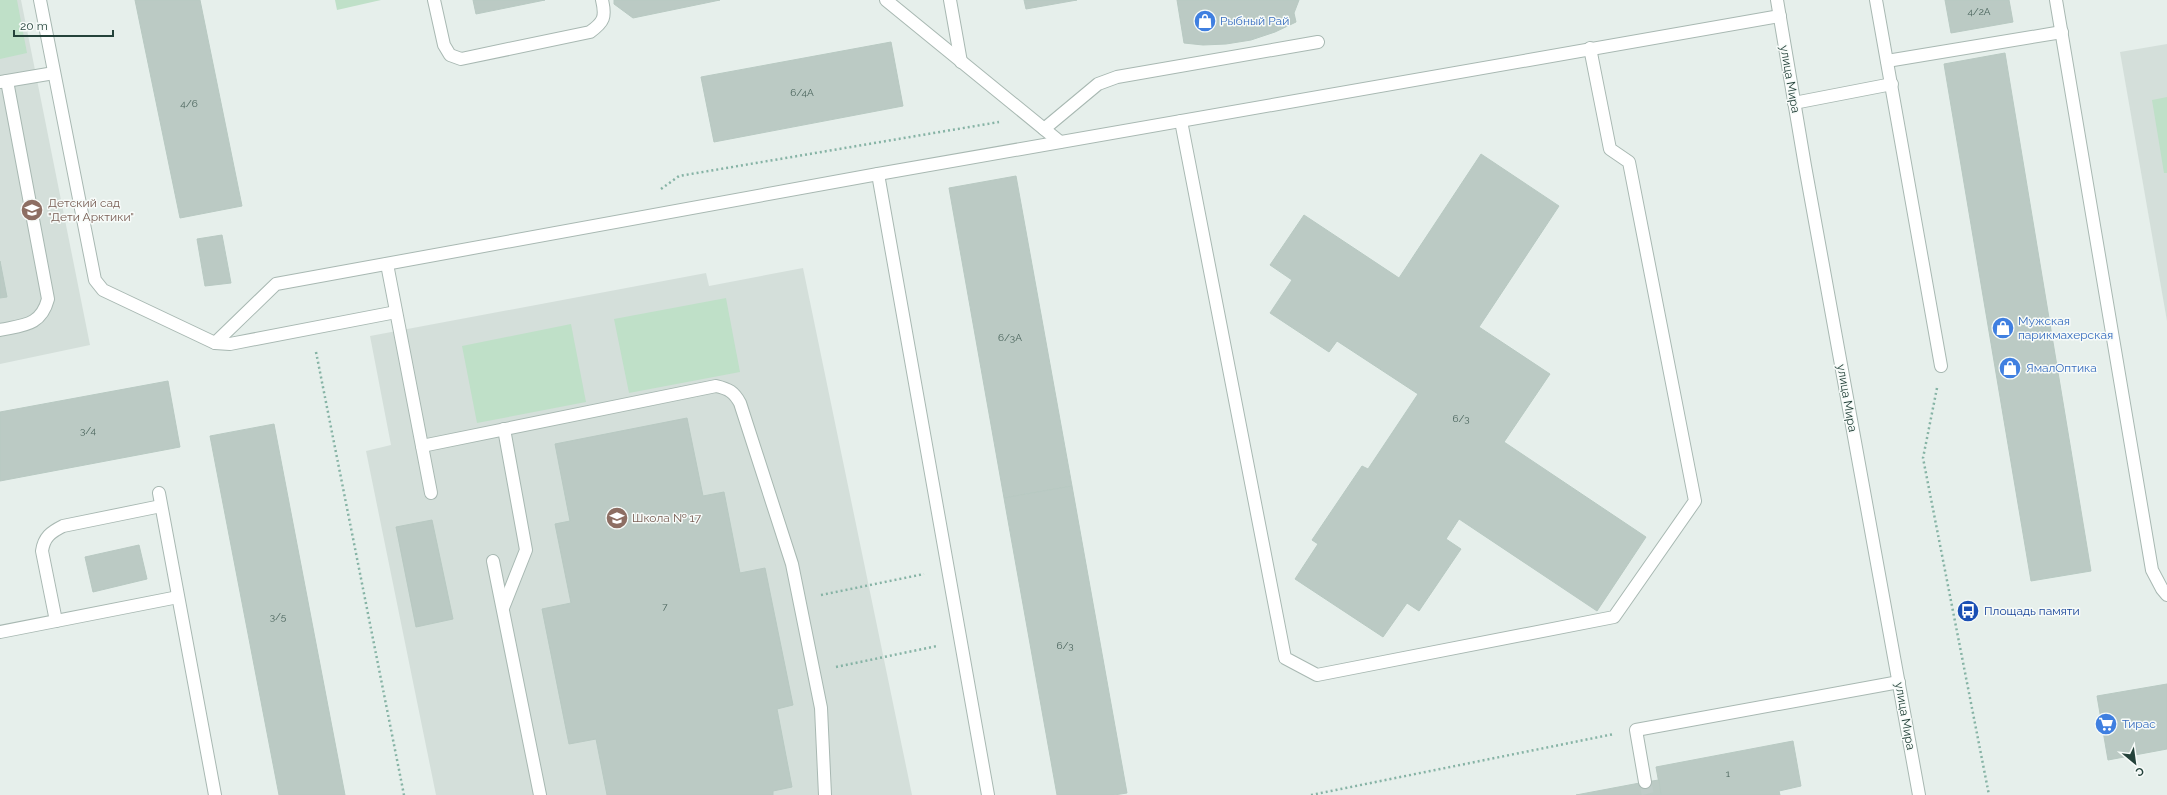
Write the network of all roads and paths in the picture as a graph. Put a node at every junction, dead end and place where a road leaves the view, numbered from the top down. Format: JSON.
{"nodes":[{"id":1,"x":40,"y":0,"type":"edge"},
{"id":2,"x":434,"y":0,"type":"edge"},
{"id":3,"x":602,"y":0,"type":"edge"},
{"id":4,"x":886,"y":0,"type":"edge"},
{"id":5,"x":950,"y":0,"type":"edge"},
{"id":6,"x":1777,"y":0,"type":"edge"},
{"id":7,"x":1876,"y":0,"type":"edge"},
{"id":8,"x":2056,"y":0,"type":"edge"},
{"id":9,"x":1780,"y":16,"type":"junction"},
{"id":10,"x":2062,"y":32,"type":"junction"},
{"id":11,"x":1318,"y":42,"type":"dead end"},
{"id":12,"x":1590,"y":48,"type":"junction"},
{"id":13,"x":1887,"y":61,"type":"junction"},
{"id":14,"x":961,"y":62,"type":"junction"},
{"id":15,"x":54,"y":73,"type":"junction"},
{"id":16,"x":3,"y":82,"type":"edge"},
{"id":17,"x":1892,"y":84,"type":"junction"},
{"id":18,"x":1794,"y":103,"type":"junction"},
{"id":19,"x":1181,"y":121,"type":"junction"},
{"id":20,"x":1044,"y":129,"type":"junction"},
{"id":21,"x":1060,"y":142,"type":"junction"},
{"id":22,"x":878,"y":174,"type":"junction"},
{"id":23,"x":387,"y":264,"type":"junction"},
{"id":24,"x":396,"y":312,"type":"junction"},
{"id":25,"x":311,"y":328,"type":"junction"},
{"id":26,"x":0,"y":330,"type":"edge"},
{"id":27,"x":215,"y":343,"type":"junction"},
{"id":28,"x":1941,"y":366,"type":"joint"},
{"id":29,"x":504,"y":429,"type":"junction"},
{"id":30,"x":422,"y":446,"type":"junction"},
{"id":31,"x":159,"y":493,"type":"dead end"},
{"id":32,"x":431,"y":493,"type":"dead end"},
{"id":33,"x":161,"y":506,"type":"junction"},
{"id":34,"x":493,"y":561,"type":"dead end"},
{"id":35,"x":948,"y":568,"type":"junction"},
{"id":36,"x":2167,"y":595,"type":"edge"},
{"id":37,"x":178,"y":597,"type":"junction"},
{"id":38,"x":799,"y":599,"type":"junction"},
{"id":39,"x":502,"y":608,"type":"junction"},
{"id":40,"x":56,"y":621,"type":"junction"},
{"id":41,"x":0,"y":632,"type":"edge"},
{"id":42,"x":961,"y":641,"type":"junction"},
{"id":43,"x":813,"y":671,"type":"junction"},
{"id":44,"x":1898,"y":682,"type":"junction"},
{"id":45,"x":1636,"y":730,"type":"junction"},
{"id":46,"x":1645,"y":782,"type":"tunnel mouth"},
{"id":47,"x":215,"y":795,"type":"edge"},
{"id":48,"x":404,"y":795,"type":"edge"},
{"id":49,"x":540,"y":795,"type":"edge"},
{"id":50,"x":825,"y":795,"type":"edge"},
{"id":51,"x":988,"y":795,"type":"edge"},
{"id":52,"x":1311,"y":795,"type":"edge"},
{"id":53,"x":1919,"y":795,"type":"edge"},
{"id":54,"x":1989,"y":795,"type":"edge"}],
"edges":[{"from":1,"to":15,"type":"street"},
{"from":2,"to":3,"type":"street"},
{"from":4,"to":14,"type":"street"},
{"from":5,"to":14,"type":"street"},
{"from":6,"to":9,"type":"street","name":"улица Мира"},
{"from":7,"to":13,"type":"street"},
{"from":8,"to":10,"type":"street"},
{"from":9,"to":12,"type":"street"},
{"from":9,"to":18,"type":"street","name":"улица Мира"},
{"from":10,"to":13,"type":"street"},
{"from":10,"to":36,"type":"street"},
{"from":11,"to":20,"type":"street"},
{"from":12,"to":19,"type":"street"},
{"from":12,"to":19,"type":"street"},
{"from":13,"to":17,"type":"street"},
{"from":14,"to":20,"type":"street"},
{"from":15,"to":16,"type":"street"},
{"from":15,"to":27,"type":"street"},
{"from":16,"to":26,"type":"street"},
{"from":17,"to":18,"type":"street"},
{"from":17,"to":28,"type":"street"},
{"from":18,"to":44,"type":"street","name":"улица Мира"},
{"from":19,"to":21,"type":"street"},
{"from":20,"to":21,"type":"street"},
{"from":21,"to":22,"type":"street"},
{"from":22,"to":23,"type":"street"},
{"from":22,"to":35,"type":"street"},
{"from":23,"to":24,"type":"street"},
{"from":23,"to":27,"type":"street"},
{"from":24,"to":25,"type":"street"},
{"from":24,"to":30,"type":"street"},
{"from":25,"to":27,"type":"street"},
{"from":25,"to":48,"type":"path"},
{"from":28,"to":54,"type":"path"},
{"from":29,"to":30,"type":"street"},
{"from":29,"to":38,"type":"street"},
{"from":29,"to":39,"type":"street"},
{"from":30,"to":32,"type":"street"},
{"from":31,"to":33,"type":"street"},
{"from":33,"to":37,"type":"street"},
{"from":33,"to":40,"type":"street"},
{"from":34,"to":39,"type":"street"},
{"from":35,"to":38,"type":"path"},
{"from":35,"to":42,"type":"street"},
{"from":37,"to":40,"type":"street"},
{"from":37,"to":47,"type":"street"},
{"from":38,"to":43,"type":"street"},
{"from":39,"to":49,"type":"street"},
{"from":40,"to":41,"type":"street"},
{"from":42,"to":43,"type":"path"},
{"from":42,"to":51,"type":"street"},
{"from":43,"to":50,"type":"street"},
{"from":44,"to":45,"type":"street"},
{"from":44,"to":53,"type":"street","name":"улица Мира"},
{"from":45,"to":46,"type":"street"},
{"from":45,"to":52,"type":"path"}]}
